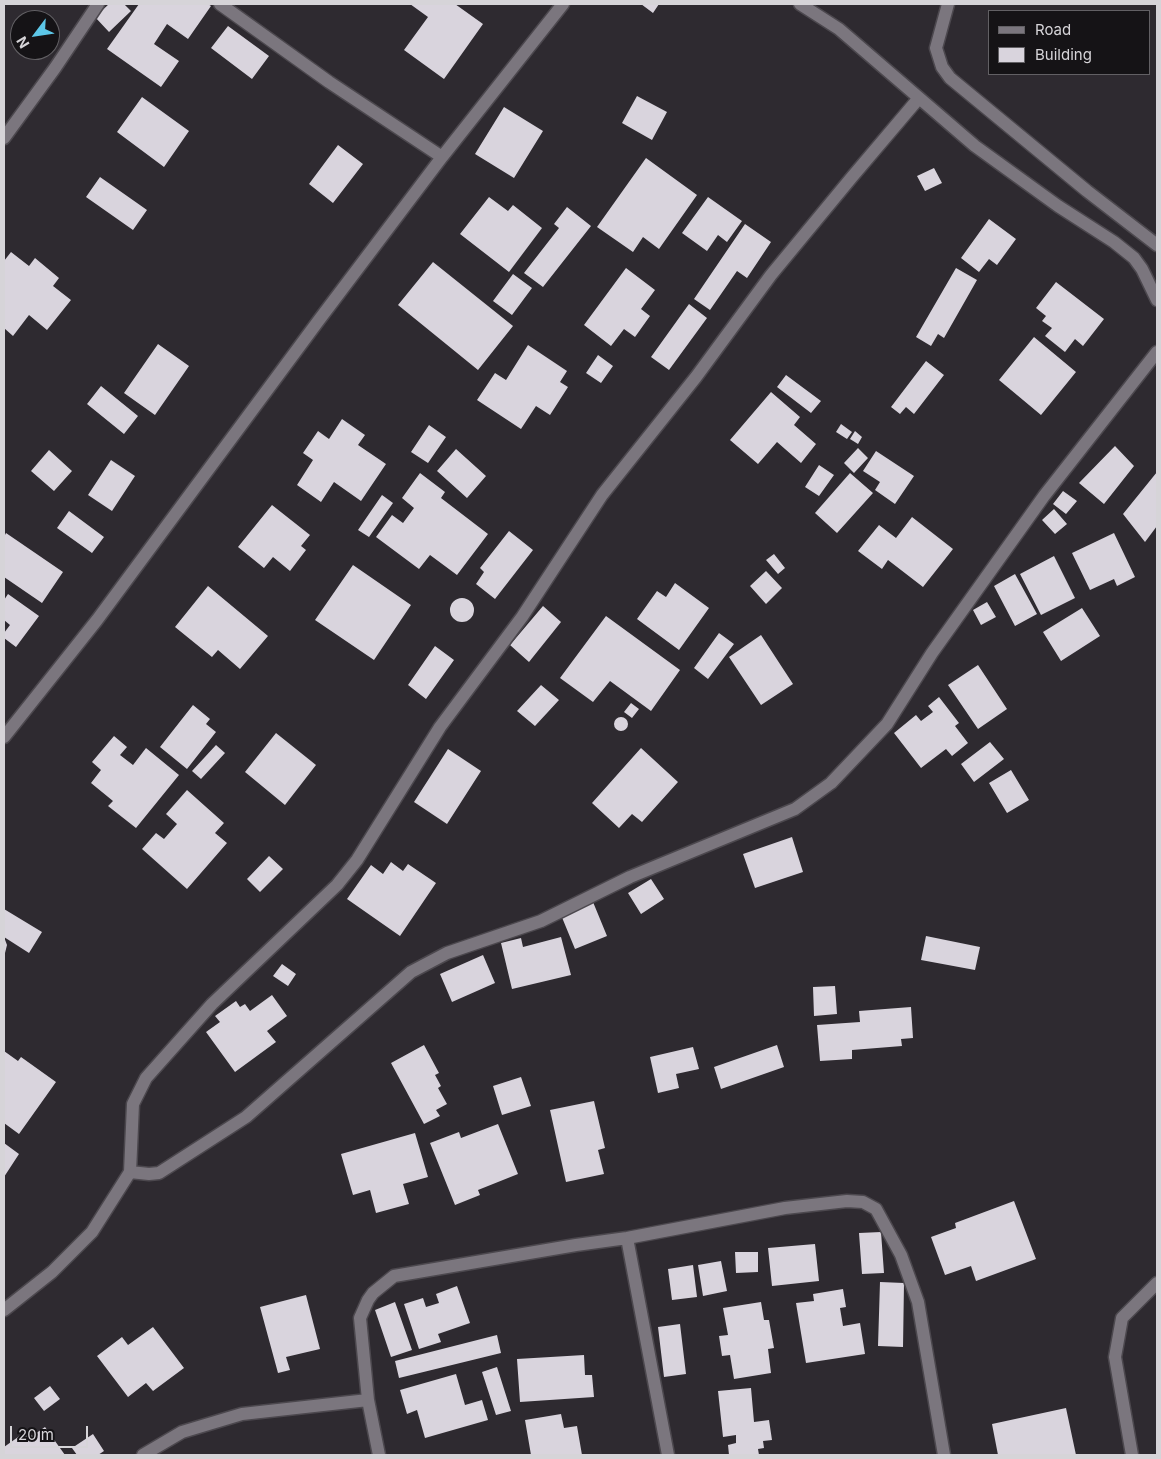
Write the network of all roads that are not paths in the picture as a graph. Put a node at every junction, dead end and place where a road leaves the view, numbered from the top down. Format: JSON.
{"nodes":[{"id":1,"x":98,"y":4,"type":"edge"},
{"id":2,"x":220,"y":4,"type":"edge"},
{"id":3,"x":563,"y":4,"type":"edge"},
{"id":4,"x":800,"y":4,"type":"edge"},
{"id":5,"x":948,"y":4,"type":"edge"},
{"id":6,"x":920,"y":98,"type":"junction"},
{"id":7,"x":4,"y":138,"type":"edge"},
{"id":8,"x":442,"y":157,"type":"junction"},
{"id":9,"x":1157,"y":245,"type":"edge"},
{"id":10,"x":1157,"y":300,"type":"edge"},
{"id":11,"x":1157,"y":352,"type":"edge"},
{"id":12,"x":4,"y":737,"type":"edge"},
{"id":13,"x":130,"y":1172,"type":"junction"},
{"id":14,"x":627,"y":1238,"type":"junction"},
{"id":15,"x":1157,"y":1282,"type":"edge"},
{"id":16,"x":4,"y":1310,"type":"edge"},
{"id":17,"x":368,"y":1400,"type":"junction"},
{"id":18,"x":143,"y":1455,"type":"edge"},
{"id":19,"x":379,"y":1455,"type":"edge"},
{"id":20,"x":668,"y":1455,"type":"edge"},
{"id":21,"x":944,"y":1455,"type":"edge"},
{"id":22,"x":1132,"y":1455,"type":"edge"}],
"edges":[{"from":1,"to":7,"type":"street"},
{"from":2,"to":8,"type":"street"},
{"from":3,"to":8,"type":"street"},
{"from":4,"to":6,"type":"street"},
{"from":5,"to":9,"type":"street"},
{"from":6,"to":10,"type":"street"},
{"from":6,"to":13,"type":"street"},
{"from":8,"to":12,"type":"street"},
{"from":11,"to":13,"type":"street"},
{"from":13,"to":16,"type":"street"},
{"from":14,"to":17,"type":"street"},
{"from":14,"to":20,"type":"street"},
{"from":14,"to":21,"type":"street"},
{"from":15,"to":22,"type":"street"},
{"from":17,"to":18,"type":"street"},
{"from":17,"to":19,"type":"street"}]}
